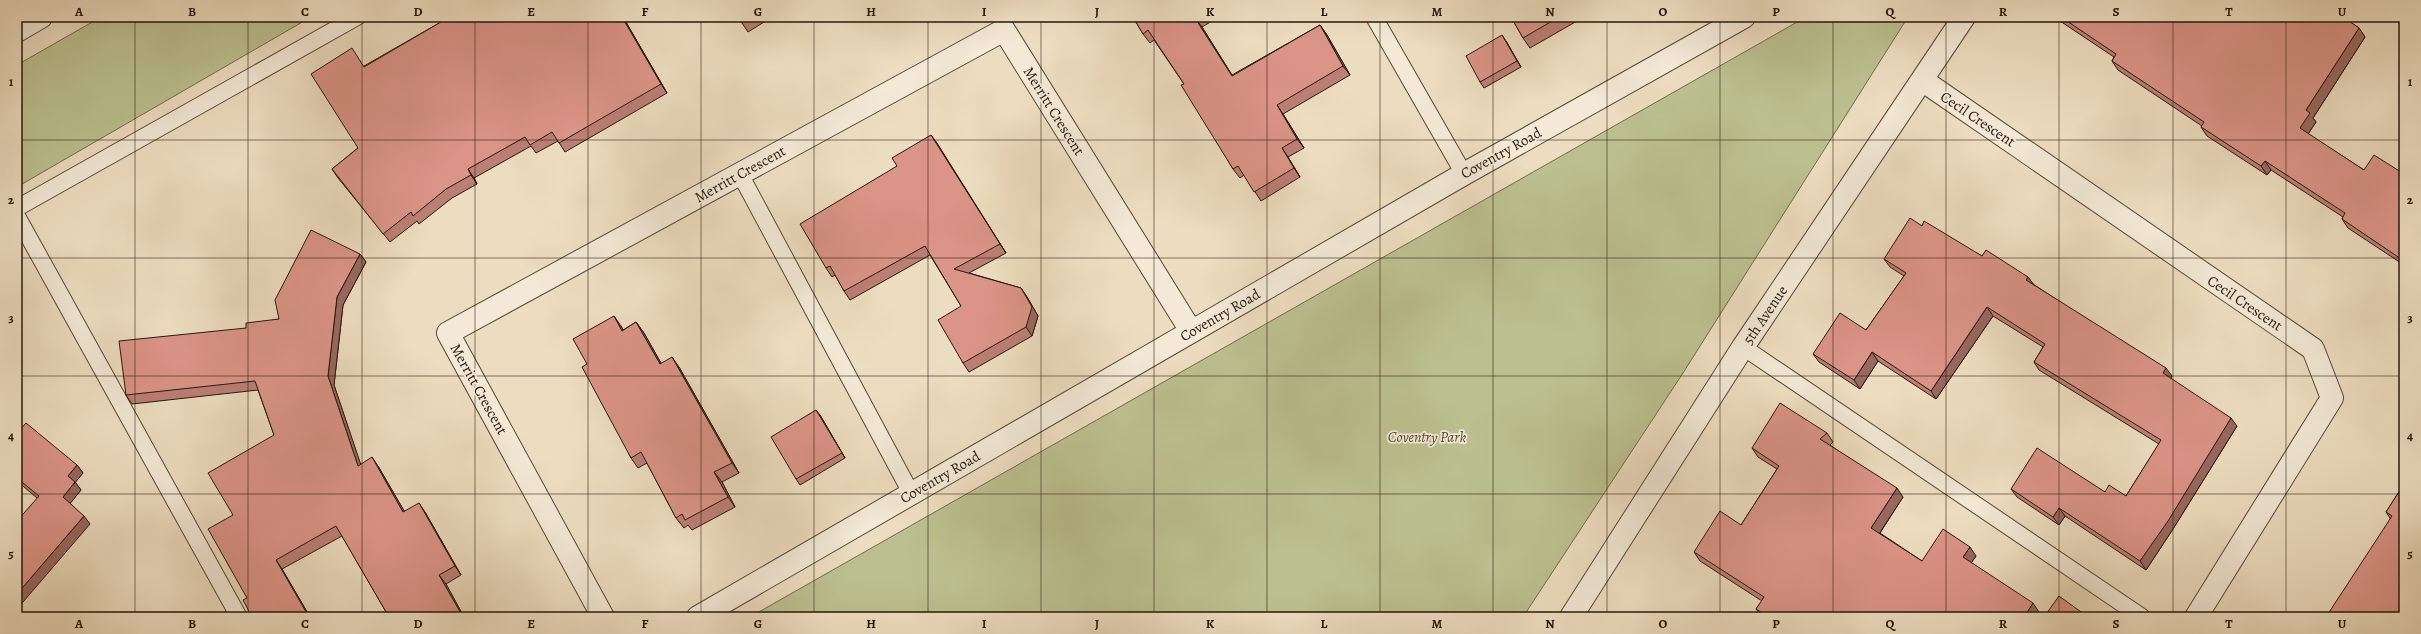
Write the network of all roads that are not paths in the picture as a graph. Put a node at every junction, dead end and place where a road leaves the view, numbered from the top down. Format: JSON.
{"nodes":[{"id":1,"x":41,"y":17,"type":"edge"},
{"id":2,"x":358,"y":17,"type":"edge"},
{"id":3,"x":1374,"y":17,"type":"edge"},
{"id":4,"x":1743,"y":17,"type":"edge"},
{"id":5,"x":1964,"y":17,"type":"edge"},
{"id":6,"x":17,"y":31,"type":"edge"},
{"id":7,"x":1922,"y":80,"type":"junction"},
{"id":8,"x":740,"y":174,"type":"junction"},
{"id":9,"x":1464,"y":174,"type":"junction"},
{"id":10,"x":17,"y":208,"type":"edge"},
{"id":11,"x":17,"y":216,"type":"edge"},
{"id":12,"x":1191,"y":332,"type":"junction"},
{"id":13,"x":1743,"y":347,"type":"junction"},
{"id":14,"x":911,"y":493,"type":"junction"},
{"id":15,"x":239,"y":617,"type":"edge"},
{"id":16,"x":604,"y":617,"type":"edge"},
{"id":17,"x":698,"y":617,"type":"edge"},
{"id":18,"x":1571,"y":617,"type":"edge"},
{"id":19,"x":2142,"y":617,"type":"edge"},
{"id":20,"x":2196,"y":617,"type":"edge"}],
"edges":[{"from":1,"to":6,"type":"street"},
{"from":2,"to":10,"type":"lane"},
{"from":3,"to":9,"type":"lane"},
{"from":4,"to":9,"type":"street","name":"Coventry Road"},
{"from":5,"to":7,"type":"street","name":"5th Avenue"},
{"from":7,"to":13,"type":"street","name":"5th Avenue"},
{"from":7,"to":20,"type":"street","name":"Cecil Crescent"},
{"from":8,"to":12,"type":"street","name":"Merritt Crescent"},
{"from":8,"to":14,"type":"lane"},
{"from":8,"to":16,"type":"street","name":"Merritt Crescent"},
{"from":9,"to":12,"type":"street","name":"Coventry Road"},
{"from":11,"to":15,"type":"lane"},
{"from":12,"to":14,"type":"street","name":"Coventry Road"},
{"from":13,"to":18,"type":"street","name":"5th Avenue"},
{"from":13,"to":19,"type":"lane"},
{"from":14,"to":17,"type":"street","name":"Coventry Road"}]}
